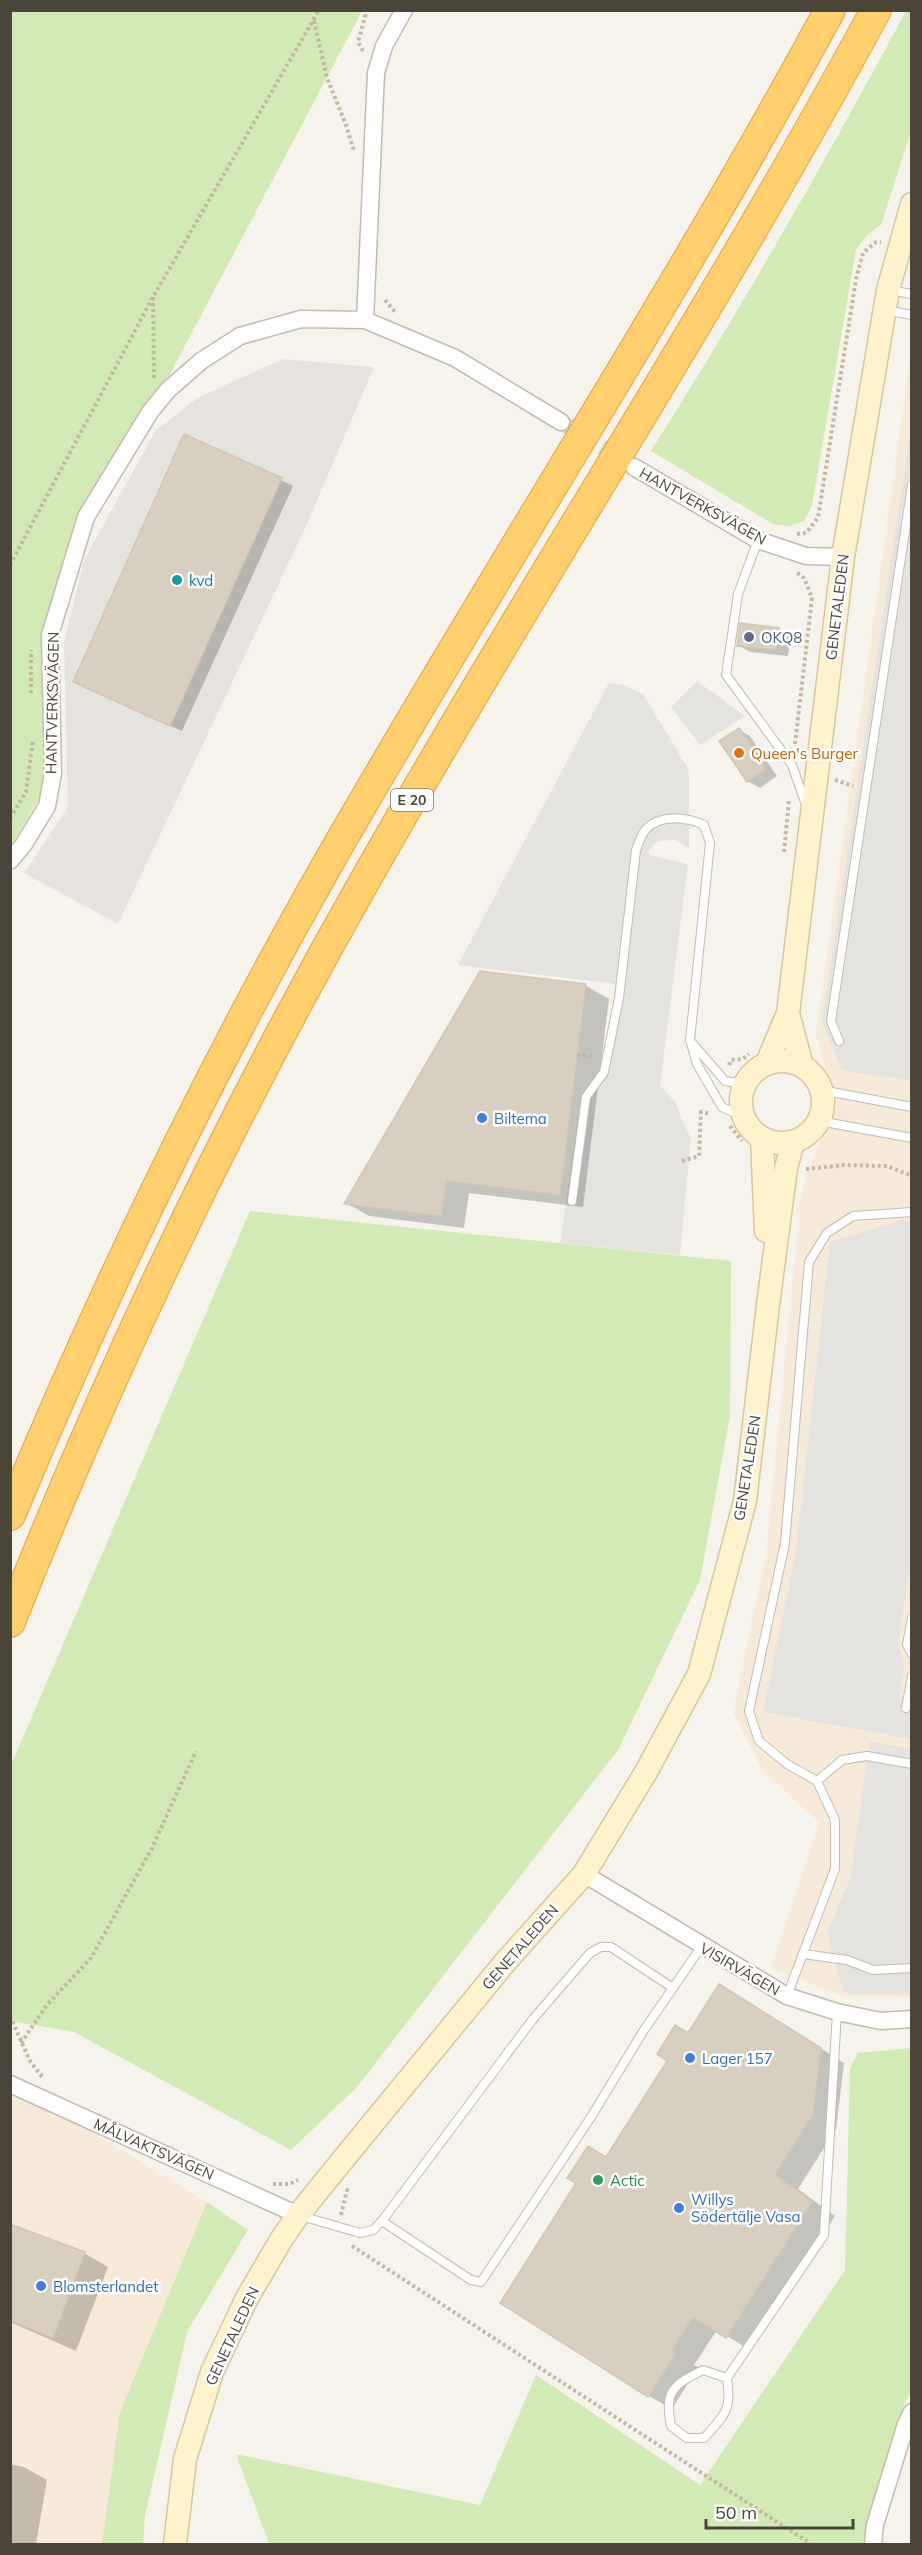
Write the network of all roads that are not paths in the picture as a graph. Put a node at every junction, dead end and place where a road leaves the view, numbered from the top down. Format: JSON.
{"nodes":[{"id":1,"x":404,"y":10,"type":"edge"},
{"id":2,"x":830,"y":10,"type":"edge"},
{"id":3,"x":876,"y":10,"type":"edge"},
{"id":4,"x":912,"y":204,"type":"edge"},
{"id":5,"x":912,"y":294,"type":"edge"},
{"id":6,"x":887,"y":300,"type":"junction"},
{"id":7,"x":912,"y":315,"type":"edge"},
{"id":8,"x":365,"y":320,"type":"junction"},
{"id":9,"x":561,"y":422,"type":"tunnel mouth"},
{"id":10,"x":634,"y":467,"type":"tunnel mouth"},
{"id":11,"x":912,"y":485,"type":"edge"},
{"id":12,"x":758,"y":540,"type":"junction"},
{"id":13,"x":843,"y":557,"type":"junction"},
{"id":14,"x":811,"y":819,"type":"junction"},
{"id":15,"x":10,"y":861,"type":"edge"},
{"id":16,"x":788,"y":1013,"type":"junction"},
{"id":17,"x":690,"y":1040,"type":"junction"},
{"id":18,"x":839,"y":1041,"type":"dead end"},
{"id":19,"x":767,"y":1063,"type":"junction"},
{"id":20,"x":802,"y":1066,"type":"junction"},
{"id":21,"x":744,"y":1084,"type":"junction"},
{"id":22,"x":821,"y":1090,"type":"junction"},
{"id":23,"x":912,"y":1107,"type":"edge"},
{"id":24,"x":742,"y":1116,"type":"junction"},
{"id":25,"x":819,"y":1121,"type":"junction"},
{"id":26,"x":912,"y":1138,"type":"edge"},
{"id":27,"x":762,"y":1139,"type":"junction"},
{"id":28,"x":793,"y":1142,"type":"junction"},
{"id":29,"x":572,"y":1201,"type":"dead end"},
{"id":30,"x":912,"y":1212,"type":"edge"},
{"id":31,"x":768,"y":1305,"type":"junction"},
{"id":32,"x":10,"y":1515,"type":"edge"},
{"id":33,"x":912,"y":1618,"type":"edge"},
{"id":34,"x":10,"y":1622,"type":"edge"},
{"id":35,"x":912,"y":1654,"type":"edge"},
{"id":36,"x":912,"y":1676,"type":"edge"},
{"id":37,"x":906,"y":1708,"type":"dead end"},
{"id":38,"x":912,"y":1764,"type":"edge"},
{"id":39,"x":817,"y":1781,"type":"junction"},
{"id":40,"x":584,"y":1874,"type":"junction"},
{"id":41,"x":701,"y":1947,"type":"junction"},
{"id":42,"x":803,"y":1954,"type":"junction"},
{"id":43,"x":912,"y":1968,"type":"edge"},
{"id":44,"x":673,"y":1988,"type":"junction"},
{"id":45,"x":787,"y":1996,"type":"junction"},
{"id":46,"x":837,"y":2012,"type":"junction"},
{"id":47,"x":912,"y":2019,"type":"edge"},
{"id":48,"x":10,"y":2084,"type":"edge"},
{"id":49,"x":298,"y":2215,"type":"junction"},
{"id":50,"x":382,"y":2221,"type":"junction"},
{"id":51,"x":727,"y":2378,"type":"junction"},
{"id":52,"x":912,"y":2412,"type":"edge"},
{"id":53,"x":175,"y":2544,"type":"edge"},
{"id":54,"x":873,"y":2544,"type":"edge"}],
"edges":[{"from":1,"to":8,"type":"street"},
{"from":2,"to":32,"type":"highway","number":"E 20"},
{"from":3,"to":34,"type":"highway","number":"E 20"},
{"from":4,"to":6,"type":"main road","name":"GENETALEDEN"},
{"from":5,"to":6,"type":"lane"},
{"from":6,"to":7,"type":"lane"},
{"from":6,"to":13,"type":"main road","name":"GENETALEDEN"},
{"from":8,"to":9,"type":"street","name":"HANTVERKSVÄGEN"},
{"from":8,"to":15,"type":"street","name":"HANTVERKSVÄGEN"},
{"from":10,"to":12,"type":"street","name":"HANTVERKSVÄGEN"},
{"from":11,"to":18,"type":"lane"},
{"from":12,"to":13,"type":"street","name":"HANTVERKSVÄGEN"},
{"from":12,"to":14,"type":"lane"},
{"from":13,"to":14,"type":"main road","name":"GENETALEDEN"},
{"from":14,"to":16,"type":"main road","name":"GENETALEDEN"},
{"from":16,"to":19,"type":"main road","name":"GENETALEDEN"},
{"from":16,"to":20,"type":"main road","name":"GENETALEDEN"},
{"from":17,"to":21,"type":"lane"},
{"from":17,"to":24,"type":"lane"},
{"from":17,"to":29,"type":"lane"},
{"from":19,"to":20,"type":"main road"},
{"from":19,"to":21,"type":"main road","name":"GENETALEDEN"},
{"from":20,"to":22,"type":"main road","name":"GENETALEDEN"},
{"from":21,"to":24,"type":"main road"},
{"from":22,"to":23,"type":"lane"},
{"from":22,"to":25,"type":"main road"},
{"from":24,"to":27,"type":"main road"},
{"from":25,"to":26,"type":"lane"},
{"from":25,"to":28,"type":"main road"},
{"from":27,"to":28,"type":"main road"},
{"from":27,"to":31,"type":"main road","name":"GENETALEDEN"},
{"from":28,"to":31,"type":"main road","name":"GENETALEDEN"},
{"from":30,"to":39,"type":"lane"},
{"from":31,"to":40,"type":"main road","name":"GENETALEDEN"},
{"from":33,"to":35,"type":"lane"},
{"from":36,"to":37,"type":"lane"},
{"from":38,"to":39,"type":"lane"},
{"from":39,"to":42,"type":"lane"},
{"from":40,"to":41,"type":"street","name":"VISIRVÄGEN"},
{"from":40,"to":49,"type":"main road","name":"GENETALEDEN"},
{"from":41,"to":44,"type":"lane"},
{"from":41,"to":45,"type":"street","name":"VISIRVÄGEN"},
{"from":42,"to":43,"type":"lane"},
{"from":42,"to":45,"type":"lane"},
{"from":44,"to":50,"type":"lane"},
{"from":44,"to":50,"type":"lane"},
{"from":45,"to":46,"type":"street","name":"VISIRVÄGEN"},
{"from":46,"to":47,"type":"street","name":"VISIRVÄGEN"},
{"from":46,"to":51,"type":"lane"},
{"from":48,"to":49,"type":"street","name":"MÅLVAKTSVÄGEN"},
{"from":49,"to":50,"type":"lane"},
{"from":49,"to":53,"type":"main road","name":"GENETALEDEN"},
{"from":51,"to":51,"type":"lane"},
{"from":52,"to":54,"type":"street"}]}
